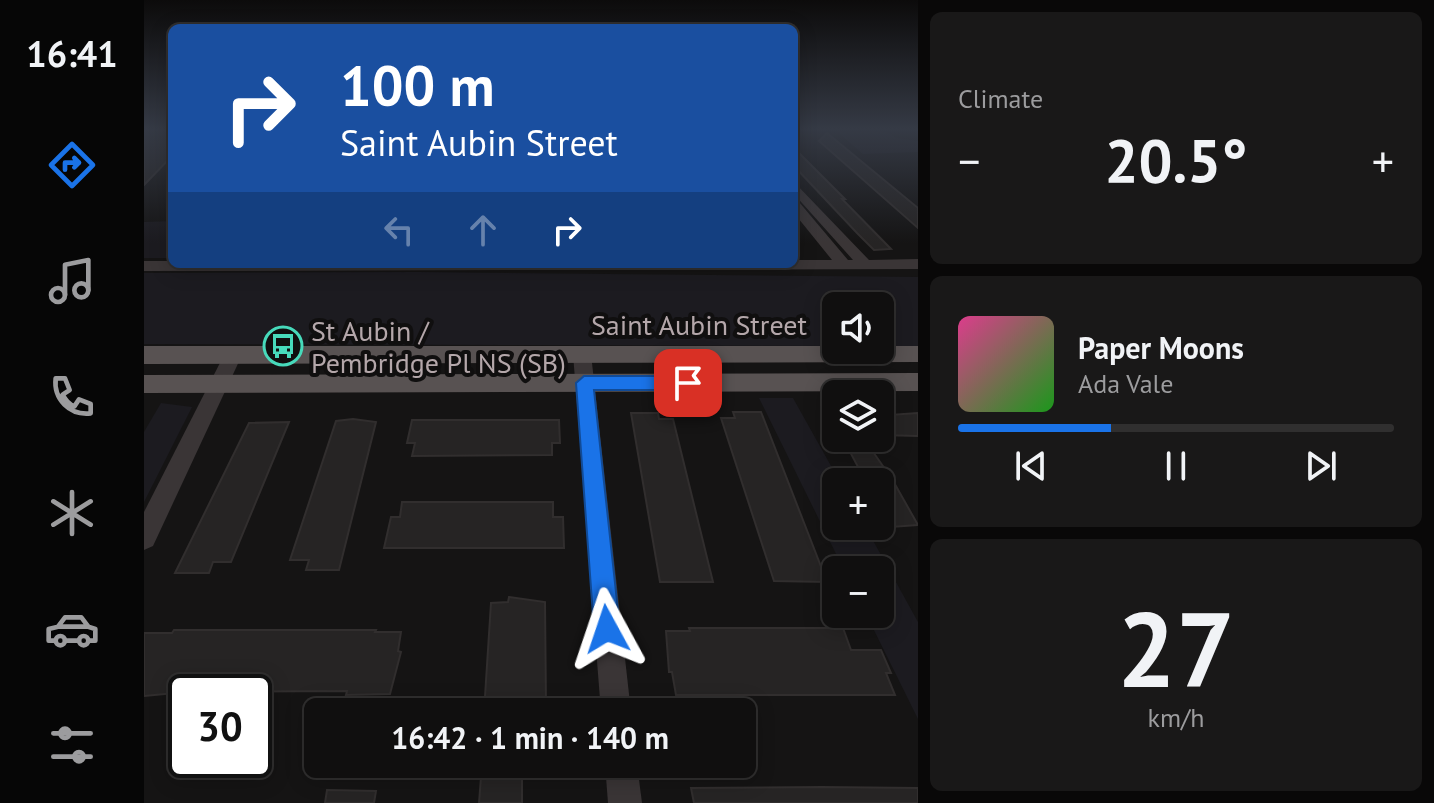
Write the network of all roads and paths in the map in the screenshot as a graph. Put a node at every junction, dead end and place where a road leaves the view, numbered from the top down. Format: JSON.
{"nodes":[{"id":1,"x":798,"y":190,"type":"edge"},
{"id":2,"x":798,"y":210,"type":"edge"},
{"id":3,"x":798,"y":264,"type":"edge"},
{"id":4,"x":844,"y":264,"type":"junction"},
{"id":5,"x":865,"y":264,"type":"junction"},
{"id":6,"x":918,"y":264,"type":"edge"},
{"id":7,"x":144,"y":266,"type":"edge"},
{"id":8,"x":168,"y":266,"type":"edge"},
{"id":9,"x":582,"y":354,"type":"junction"},
{"id":10,"x":918,"y":354,"type":"edge"},
{"id":11,"x":144,"y":355,"type":"edge"},
{"id":12,"x":233,"y":355,"type":"junction"},
{"id":13,"x":918,"y":382,"type":"edge"},
{"id":14,"x":584,"y":383,"type":"junction"},
{"id":15,"x":144,"y":384,"type":"edge"},
{"id":16,"x":218,"y":384,"type":"junction"},
{"id":17,"x":144,"y":538,"type":"edge"},
{"id":18,"x":615,"y":698,"type":"edge"},
{"id":19,"x":622,"y":778,"type":"edge"},
{"id":20,"x":625,"y":803,"type":"edge"}],
"edges":[{"from":1,"to":5,"type":"street"},
{"from":2,"to":4,"type":"street"},
{"from":3,"to":4,"type":"street"},
{"from":4,"to":5,"type":"street"},
{"from":5,"to":6,"type":"street"},
{"from":7,"to":8,"type":"street"},
{"from":9,"to":10,"type":"main road","name":"Saint Aubin Street"},
{"from":9,"to":12,"type":"main road","name":"Saint Aubin Street"},
{"from":9,"to":14,"type":"street"},
{"from":11,"to":12,"type":"main road","name":"Saint Aubin Street"},
{"from":12,"to":16,"type":"street"},
{"from":13,"to":14,"type":"main road","name":"Saint Aubin Street"},
{"from":14,"to":16,"type":"main road","name":"Saint Aubin Street"},
{"from":14,"to":18,"type":"street"},
{"from":15,"to":16,"type":"main road","name":"Saint Aubin Street"},
{"from":16,"to":17,"type":"street"},
{"from":19,"to":20,"type":"street"}]}
